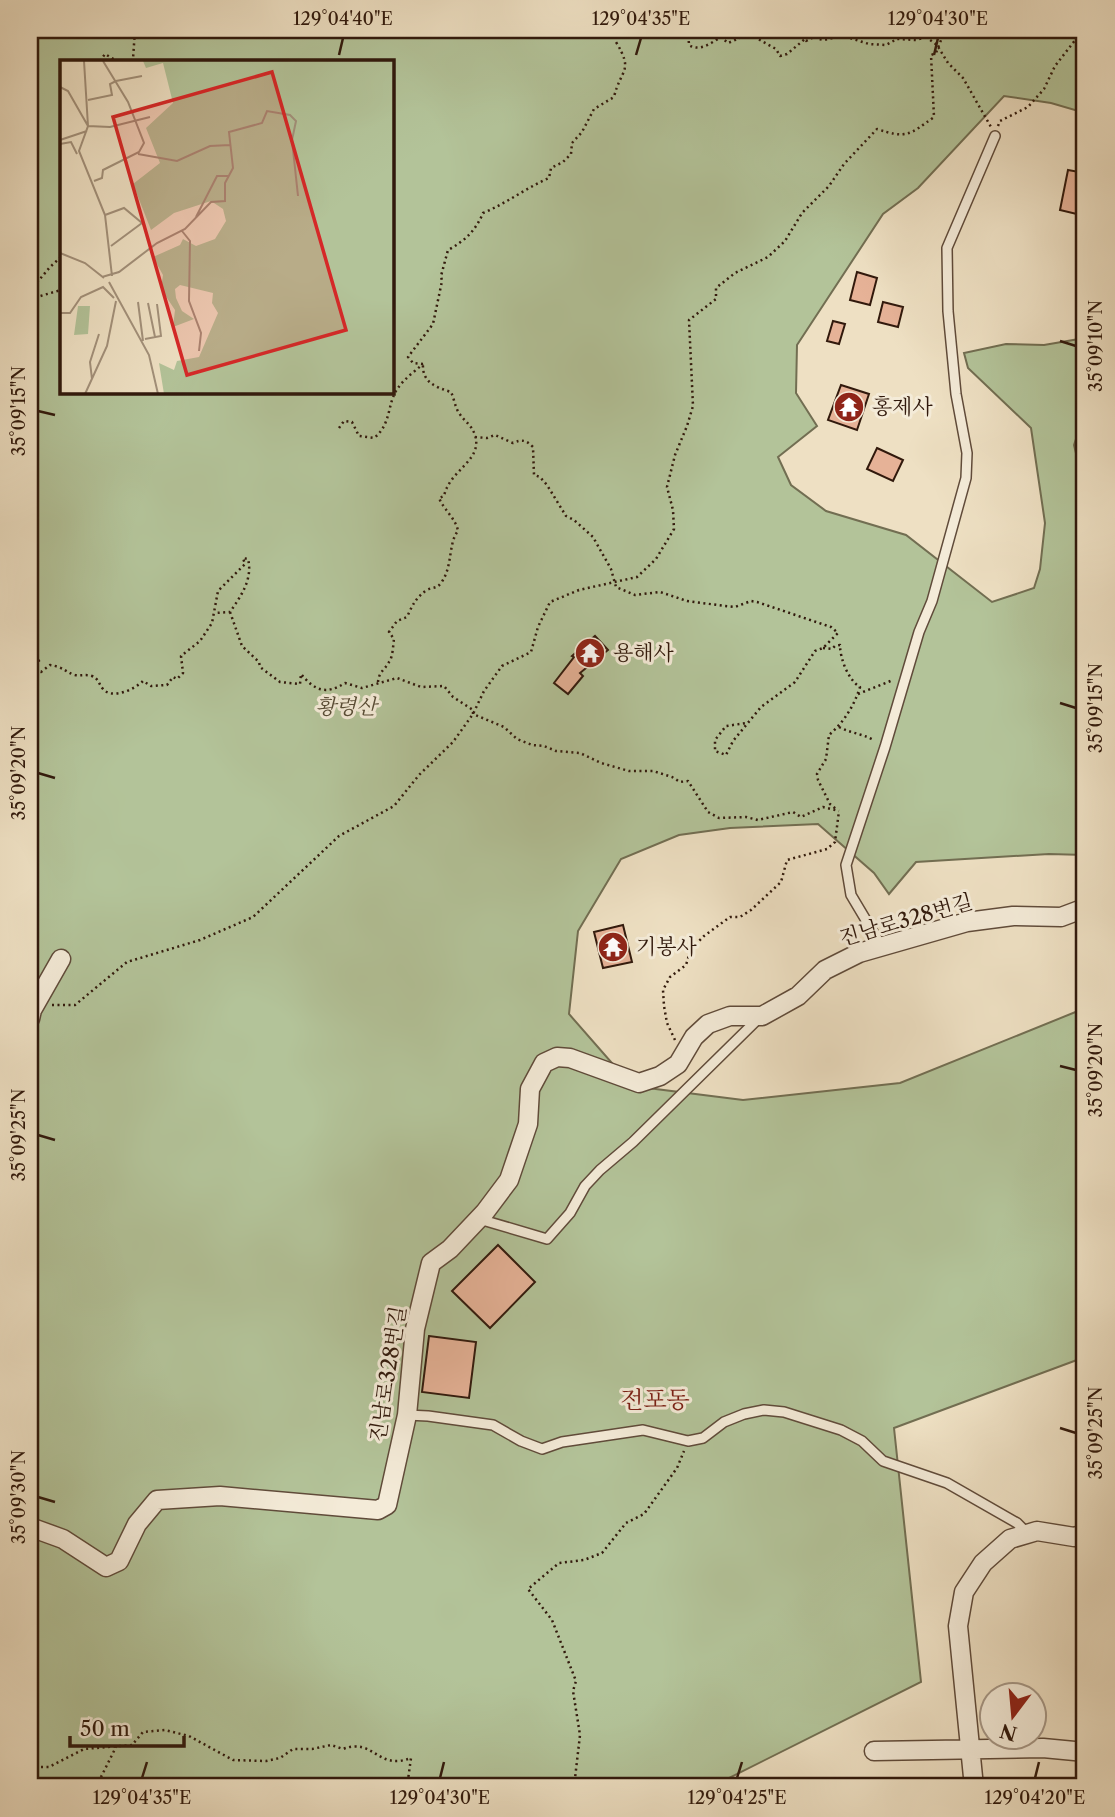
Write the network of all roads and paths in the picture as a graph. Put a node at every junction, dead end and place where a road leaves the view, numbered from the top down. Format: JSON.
{"nodes":[{"id":1,"x":135,"y":30,"type":"edge"},
{"id":2,"x":376,"y":30,"type":"edge"},
{"id":3,"x":445,"y":30,"type":"edge"},
{"id":4,"x":456,"y":30,"type":"edge"},
{"id":5,"x":474,"y":30,"type":"edge"},
{"id":6,"x":619,"y":30,"type":"edge"},
{"id":7,"x":688,"y":30,"type":"edge"},
{"id":8,"x":824,"y":30,"type":"edge"},
{"id":9,"x":943,"y":30,"type":"edge"},
{"id":10,"x":1083,"y":30,"type":"edge"},
{"id":11,"x":846,"y":35,"type":"junction"},
{"id":12,"x":926,"y":37,"type":"junction"},
{"id":13,"x":939,"y":47,"type":"junction"},
{"id":14,"x":101,"y":60,"type":"edge"},
{"id":15,"x":115,"y":60,"type":"edge"},
{"id":16,"x":132,"y":60,"type":"edge"},
{"id":17,"x":995,"y":136,"type":"junction"},
{"id":18,"x":30,"y":250,"type":"edge"},
{"id":19,"x":60,"y":258,"type":"edge"},
{"id":20,"x":30,"y":274,"type":"edge"},
{"id":21,"x":60,"y":290,"type":"edge"},
{"id":22,"x":30,"y":291,"type":"edge"},
{"id":23,"x":30,"y":299,"type":"edge"},
{"id":24,"x":423,"y":364,"type":"junction"},
{"id":25,"x":339,"y":428,"type":"dead end"},
{"id":26,"x":475,"y":437,"type":"junction"},
{"id":27,"x":614,"y":583,"type":"junction"},
{"id":28,"x":230,"y":612,"type":"junction"},
{"id":29,"x":215,"y":614,"type":"junction"},
{"id":30,"x":30,"y":620,"type":"edge"},
{"id":31,"x":822,"y":648,"type":"junction"},
{"id":32,"x":907,"y":677,"type":"junction"},
{"id":33,"x":379,"y":682,"type":"junction"},
{"id":34,"x":858,"y":694,"type":"junction"},
{"id":35,"x":474,"y":714,"type":"junction"},
{"id":36,"x":747,"y":723,"type":"junction"},
{"id":37,"x":838,"y":727,"type":"junction"},
{"id":38,"x":885,"y":747,"type":"junction"},
{"id":39,"x":839,"y":811,"type":"junction"},
{"id":40,"x":1085,"y":908,"type":"edge"},
{"id":41,"x":882,"y":947,"type":"junction"},
{"id":42,"x":61,"y":959,"type":"dead end"},
{"id":43,"x":32,"y":1012,"type":"edge"},
{"id":44,"x":762,"y":1016,"type":"junction"},
{"id":45,"x":678,"y":1064,"type":"junction"},
{"id":46,"x":479,"y":1219,"type":"junction"},
{"id":47,"x":407,"y":1415,"type":"junction"},
{"id":48,"x":688,"y":1441,"type":"junction"},
{"id":49,"x":30,"y":1527,"type":"edge"},
{"id":50,"x":1028,"y":1534,"type":"junction"},
{"id":51,"x":1085,"y":1534,"type":"edge"},
{"id":52,"x":116,"y":1747,"type":"junction"},
{"id":53,"x":969,"y":1749,"type":"junction"},
{"id":54,"x":874,"y":1751,"type":"dead end"},
{"id":55,"x":1085,"y":1752,"type":"edge"},
{"id":56,"x":30,"y":1767,"type":"edge"},
{"id":57,"x":96,"y":1787,"type":"edge"},
{"id":58,"x":407,"y":1787,"type":"edge"},
{"id":59,"x":574,"y":1787,"type":"edge"},
{"id":60,"x":974,"y":1787,"type":"edge"}],
"edges":[{"from":1,"to":16,"type":"path"},
{"from":2,"to":3,"type":"path"},
{"from":4,"to":5,"type":"path"},
{"from":6,"to":24,"type":"path"},
{"from":7,"to":11,"type":"path"},
{"from":8,"to":11,"type":"path"},
{"from":9,"to":12,"type":"path"},
{"from":9,"to":13,"type":"path"},
{"from":10,"to":17,"type":"path"},
{"from":11,"to":12,"type":"path"},
{"from":12,"to":13,"type":"path"},
{"from":13,"to":17,"type":"path"},
{"from":13,"to":27,"type":"path"},
{"from":14,"to":15,"type":"path"},
{"from":17,"to":32,"type":"lane"},
{"from":18,"to":20,"type":"path"},
{"from":19,"to":22,"type":"path"},
{"from":21,"to":23,"type":"path"},
{"from":24,"to":25,"type":"path"},
{"from":24,"to":26,"type":"path"},
{"from":26,"to":27,"type":"path"},
{"from":26,"to":33,"type":"path"},
{"from":27,"to":31,"type":"path"},
{"from":27,"to":35,"type":"path"},
{"from":28,"to":29,"type":"path"},
{"from":28,"to":29,"type":"path"},
{"from":28,"to":33,"type":"path"},
{"from":29,"to":30,"type":"path"},
{"from":31,"to":34,"type":"path"},
{"from":31,"to":36,"type":"path"},
{"from":32,"to":34,"type":"path"},
{"from":32,"to":38,"type":"lane"},
{"from":33,"to":35,"type":"path"},
{"from":34,"to":37,"type":"path"},
{"from":35,"to":39,"type":"path"},
{"from":35,"to":43,"type":"path"},
{"from":36,"to":36,"type":"path"},
{"from":37,"to":38,"type":"path"},
{"from":37,"to":39,"type":"path"},
{"from":38,"to":41,"type":"lane"},
{"from":39,"to":45,"type":"path"},
{"from":40,"to":41,"type":"street","name":"진남로328번길"},
{"from":41,"to":44,"type":"street","name":"진남로328번길"},
{"from":42,"to":43,"type":"street"},
{"from":44,"to":45,"type":"street","name":"진남로328번길"},
{"from":44,"to":46,"type":"lane"},
{"from":45,"to":46,"type":"street","name":"진남로328번길"},
{"from":46,"to":47,"type":"street","name":"진남로328번길"},
{"from":47,"to":48,"type":"lane"},
{"from":47,"to":49,"type":"street","name":"진남로328번길"},
{"from":48,"to":50,"type":"lane"},
{"from":48,"to":59,"type":"path"},
{"from":50,"to":51,"type":"street"},
{"from":50,"to":53,"type":"street"},
{"from":52,"to":56,"type":"path"},
{"from":52,"to":57,"type":"path"},
{"from":52,"to":58,"type":"path"},
{"from":53,"to":54,"type":"street"},
{"from":53,"to":55,"type":"street"},
{"from":53,"to":60,"type":"street"}]}
